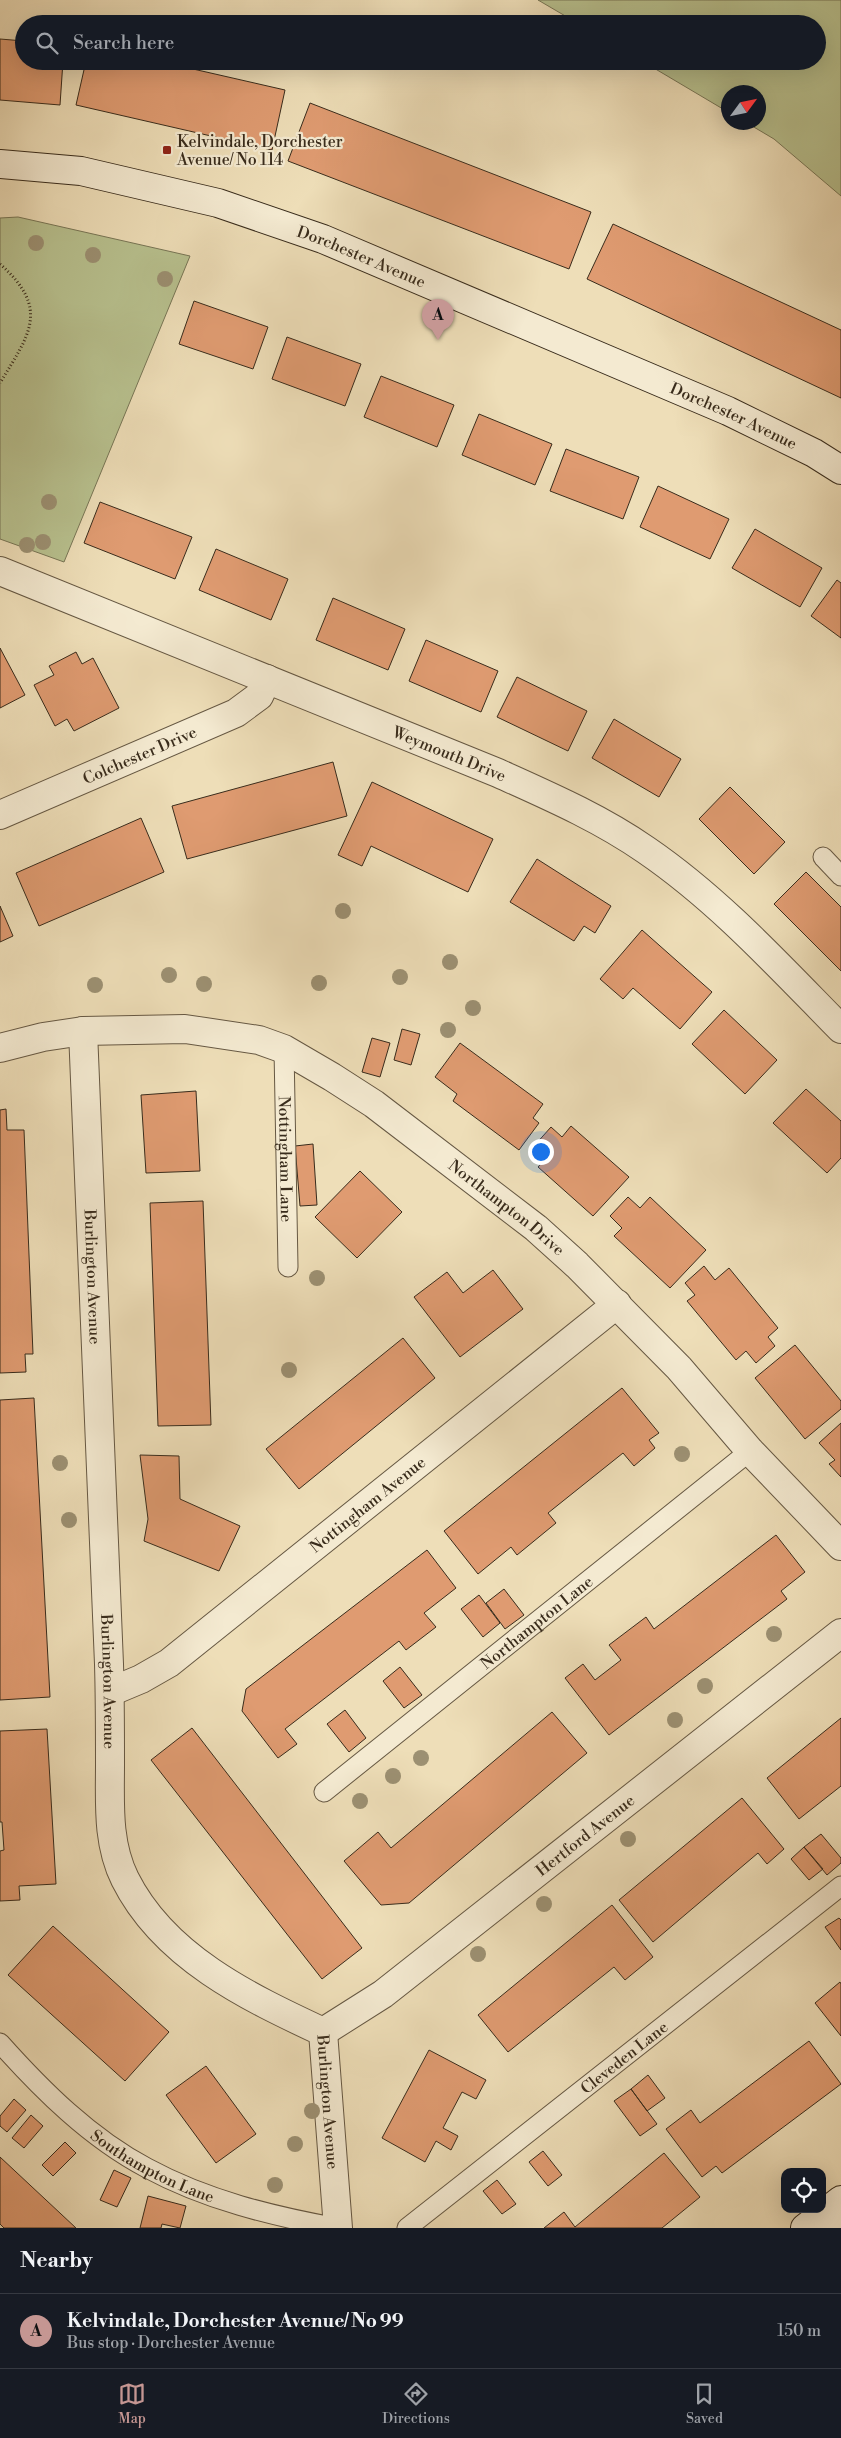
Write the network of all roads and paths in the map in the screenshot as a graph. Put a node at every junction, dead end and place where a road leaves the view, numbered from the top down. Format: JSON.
{"nodes":[{"id":1,"x":0,"y":164,"type":"edge"},
{"id":2,"x":0,"y":264,"type":"edge"},
{"id":3,"x":0,"y":384,"type":"edge"},
{"id":4,"x":841,"y":470,"type":"edge"},
{"id":5,"x":0,"y":571,"type":"edge"},
{"id":6,"x":267,"y":680,"type":"junction"},
{"id":7,"x":0,"y":815,"type":"edge"},
{"id":8,"x":823,"y":857,"type":"dead end"},
{"id":9,"x":841,"y":876,"type":"edge"},
{"id":10,"x":841,"y":1029,"type":"edge"},
{"id":11,"x":83,"y":1031,"type":"junction"},
{"id":12,"x":0,"y":1048,"type":"edge"},
{"id":13,"x":284,"y":1050,"type":"junction"},
{"id":14,"x":288,"y":1268,"type":"dead end"},
{"id":15,"x":617,"y":1304,"type":"junction"},
{"id":16,"x":750,"y":1451,"type":"junction"},
{"id":17,"x":841,"y":1546,"type":"edge"},
{"id":18,"x":841,"y":1634,"type":"edge"},
{"id":19,"x":110,"y":1692,"type":"junction"},
{"id":20,"x":324,"y":1792,"type":"dead end"},
{"id":21,"x":841,"y":1886,"type":"edge"},
{"id":22,"x":324,"y":2032,"type":"junction"},
{"id":23,"x":0,"y":2043,"type":"edge"},
{"id":24,"x":338,"y":2228,"type":"edge"},
{"id":25,"x":408,"y":2228,"type":"edge"}],
"edges":[{"from":1,"to":4,"type":"street","name":"Dorchester Avenue"},
{"from":2,"to":3,"type":"path"},
{"from":5,"to":6,"type":"street","name":"Weymouth Drive"},
{"from":6,"to":7,"type":"street","name":"Colchester Drive"},
{"from":6,"to":10,"type":"street","name":"Weymouth Drive"},
{"from":8,"to":9,"type":"lane"},
{"from":11,"to":12,"type":"street","name":"Northampton Drive"},
{"from":11,"to":13,"type":"street","name":"Northampton Drive"},
{"from":11,"to":19,"type":"street","name":"Burlington Avenue"},
{"from":13,"to":14,"type":"lane","name":"Nottingham Lane"},
{"from":13,"to":15,"type":"street","name":"Northampton Drive"},
{"from":15,"to":16,"type":"street","name":"Northampton Drive"},
{"from":15,"to":19,"type":"street","name":"Nottingham Avenue"},
{"from":16,"to":17,"type":"street","name":"Northampton Drive"},
{"from":16,"to":20,"type":"lane","name":"Northampton Lane"},
{"from":18,"to":22,"type":"street","name":"Hertford Avenue"},
{"from":19,"to":22,"type":"street","name":"Burlington Avenue"},
{"from":21,"to":25,"type":"lane","name":"Cleveden Lane"},
{"from":22,"to":24,"type":"street","name":"Burlington Avenue"},
{"from":23,"to":24,"type":"lane","name":"Southampton Lane"}]}
